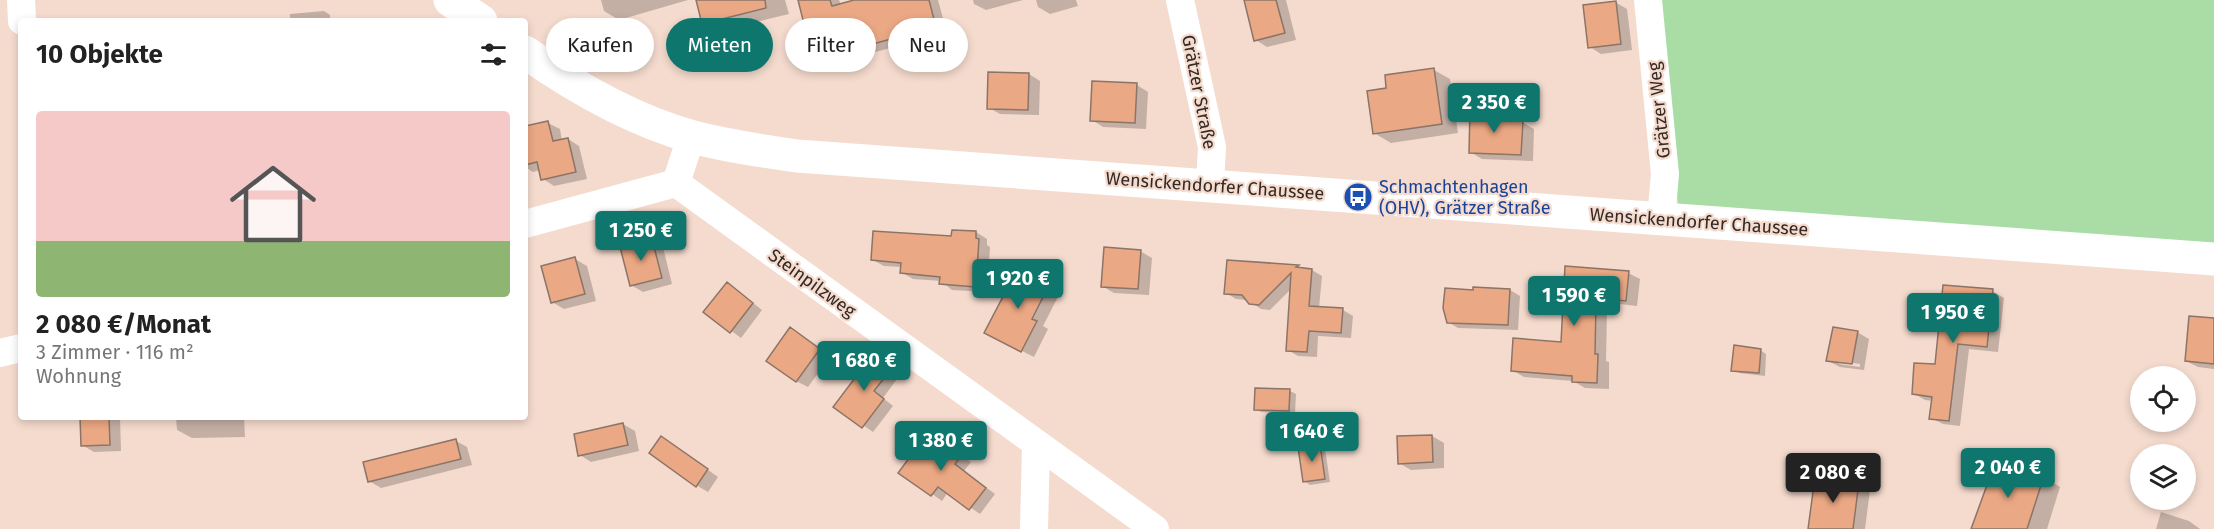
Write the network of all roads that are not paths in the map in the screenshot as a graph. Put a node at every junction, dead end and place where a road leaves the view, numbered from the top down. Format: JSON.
{"nodes":[{"id":1,"x":21,"y":0,"type":"edge"},
{"id":2,"x":450,"y":0,"type":"edge"},
{"id":3,"x":1180,"y":0,"type":"edge"},
{"id":4,"x":1648,"y":0,"type":"edge"},
{"id":5,"x":22,"y":18,"type":"edge"},
{"id":6,"x":477,"y":18,"type":"edge"},
{"id":7,"x":528,"y":54,"type":"edge"},
{"id":8,"x":691,"y":137,"type":"junction"},
{"id":9,"x":676,"y":183,"type":"junction"},
{"id":10,"x":1210,"y":185,"type":"junction"},
{"id":11,"x":1661,"y":219,"type":"junction"},
{"id":12,"x":528,"y":223,"type":"edge"},
{"id":13,"x":2214,"y":259,"type":"edge"},
{"id":14,"x":18,"y":349,"type":"edge"},
{"id":15,"x":0,"y":353,"type":"edge"},
{"id":16,"x":1036,"y":444,"type":"junction"},
{"id":17,"x":1034,"y":529,"type":"edge"},
{"id":18,"x":1155,"y":529,"type":"edge"}],
"edges":[{"from":1,"to":5,"type":"street"},
{"from":2,"to":6,"type":"main road"},
{"from":3,"to":10,"type":"street","name":"Grätzer Straße"},
{"from":4,"to":11,"type":"street","name":"Grätzer Weg"},
{"from":7,"to":8,"type":"main road","name":"Wensickendorfer Chaussee"},
{"from":8,"to":9,"type":"street"},
{"from":8,"to":10,"type":"main road","name":"Wensickendorfer Chaussee"},
{"from":9,"to":12,"type":"street"},
{"from":9,"to":16,"type":"street","name":"Steinpilzweg"},
{"from":10,"to":11,"type":"main road","name":"Wensickendorfer Chaussee"},
{"from":11,"to":13,"type":"main road","name":"Wensickendorfer Chaussee"},
{"from":14,"to":15,"type":"street"},
{"from":16,"to":17,"type":"street"},
{"from":16,"to":18,"type":"street","name":"Steinpilzweg"}]}
